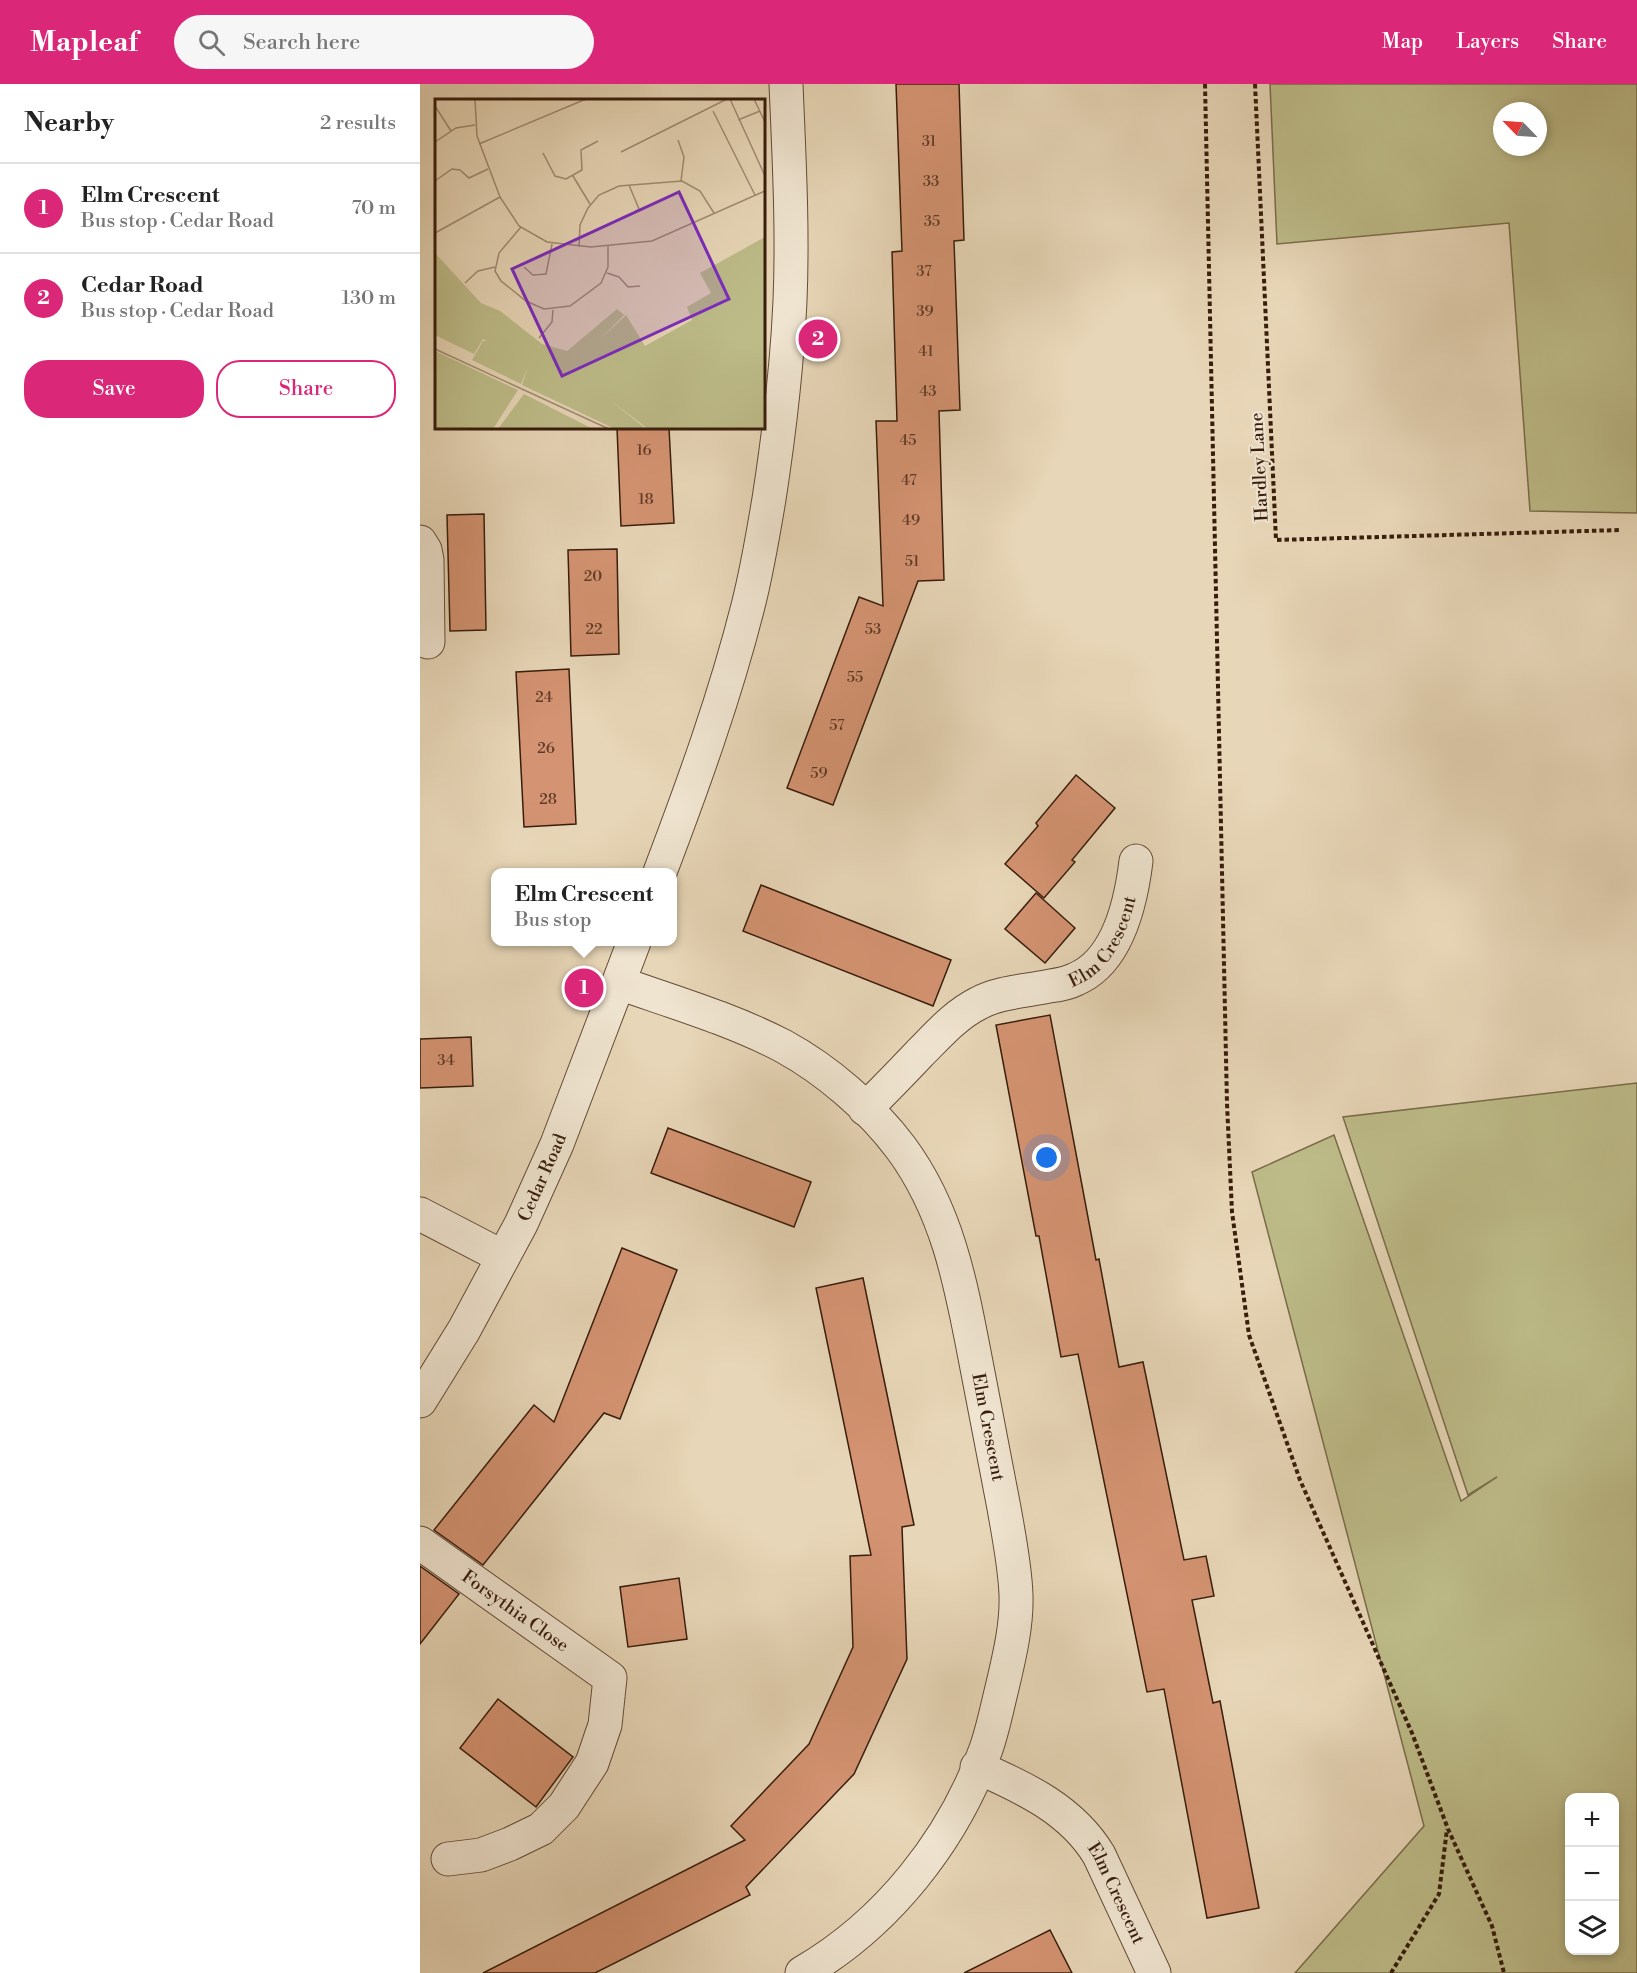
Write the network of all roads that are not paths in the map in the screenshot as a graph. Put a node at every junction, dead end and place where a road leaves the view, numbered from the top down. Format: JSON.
{"nodes":[{"id":1,"x":786,"y":84,"type":"edge"},
{"id":2,"x":420,"y":542,"type":"edge"},
{"id":3,"x":428,"y":642,"type":"dead end"},
{"id":4,"x":1136,"y":861,"type":"dead end"},
{"id":5,"x":662,"y":868,"type":"edge"},
{"id":6,"x":632,"y":946,"type":"edge"},
{"id":7,"x":618,"y":983,"type":"junction"},
{"id":8,"x":866,"y":1110,"type":"junction"},
{"id":9,"x":420,"y":1214,"type":"edge"},
{"id":10,"x":503,"y":1257,"type":"junction"},
{"id":11,"x":420,"y":1401,"type":"edge"},
{"id":12,"x":420,"y":1543,"type":"edge"},
{"id":13,"x":977,"y":1767,"type":"junction"},
{"id":14,"x":448,"y":1859,"type":"dead end"},
{"id":15,"x":802,"y":1973,"type":"edge"},
{"id":16,"x":1154,"y":1973,"type":"edge"}],
"edges":[{"from":1,"to":5,"type":"street"},
{"from":2,"to":3,"type":"street"},
{"from":4,"to":8,"type":"street","name":"Elm Crescent"},
{"from":6,"to":7,"type":"street","name":"Cedar Road"},
{"from":7,"to":8,"type":"street","name":"Elm Crescent"},
{"from":7,"to":10,"type":"street","name":"Cedar Road"},
{"from":8,"to":13,"type":"street","name":"Elm Crescent"},
{"from":9,"to":10,"type":"street"},
{"from":10,"to":11,"type":"street","name":"Cedar Road"},
{"from":12,"to":14,"type":"street","name":"Forsythia Close"},
{"from":13,"to":15,"type":"street","name":"Elm Crescent"},
{"from":13,"to":16,"type":"street","name":"Elm Crescent"}]}
